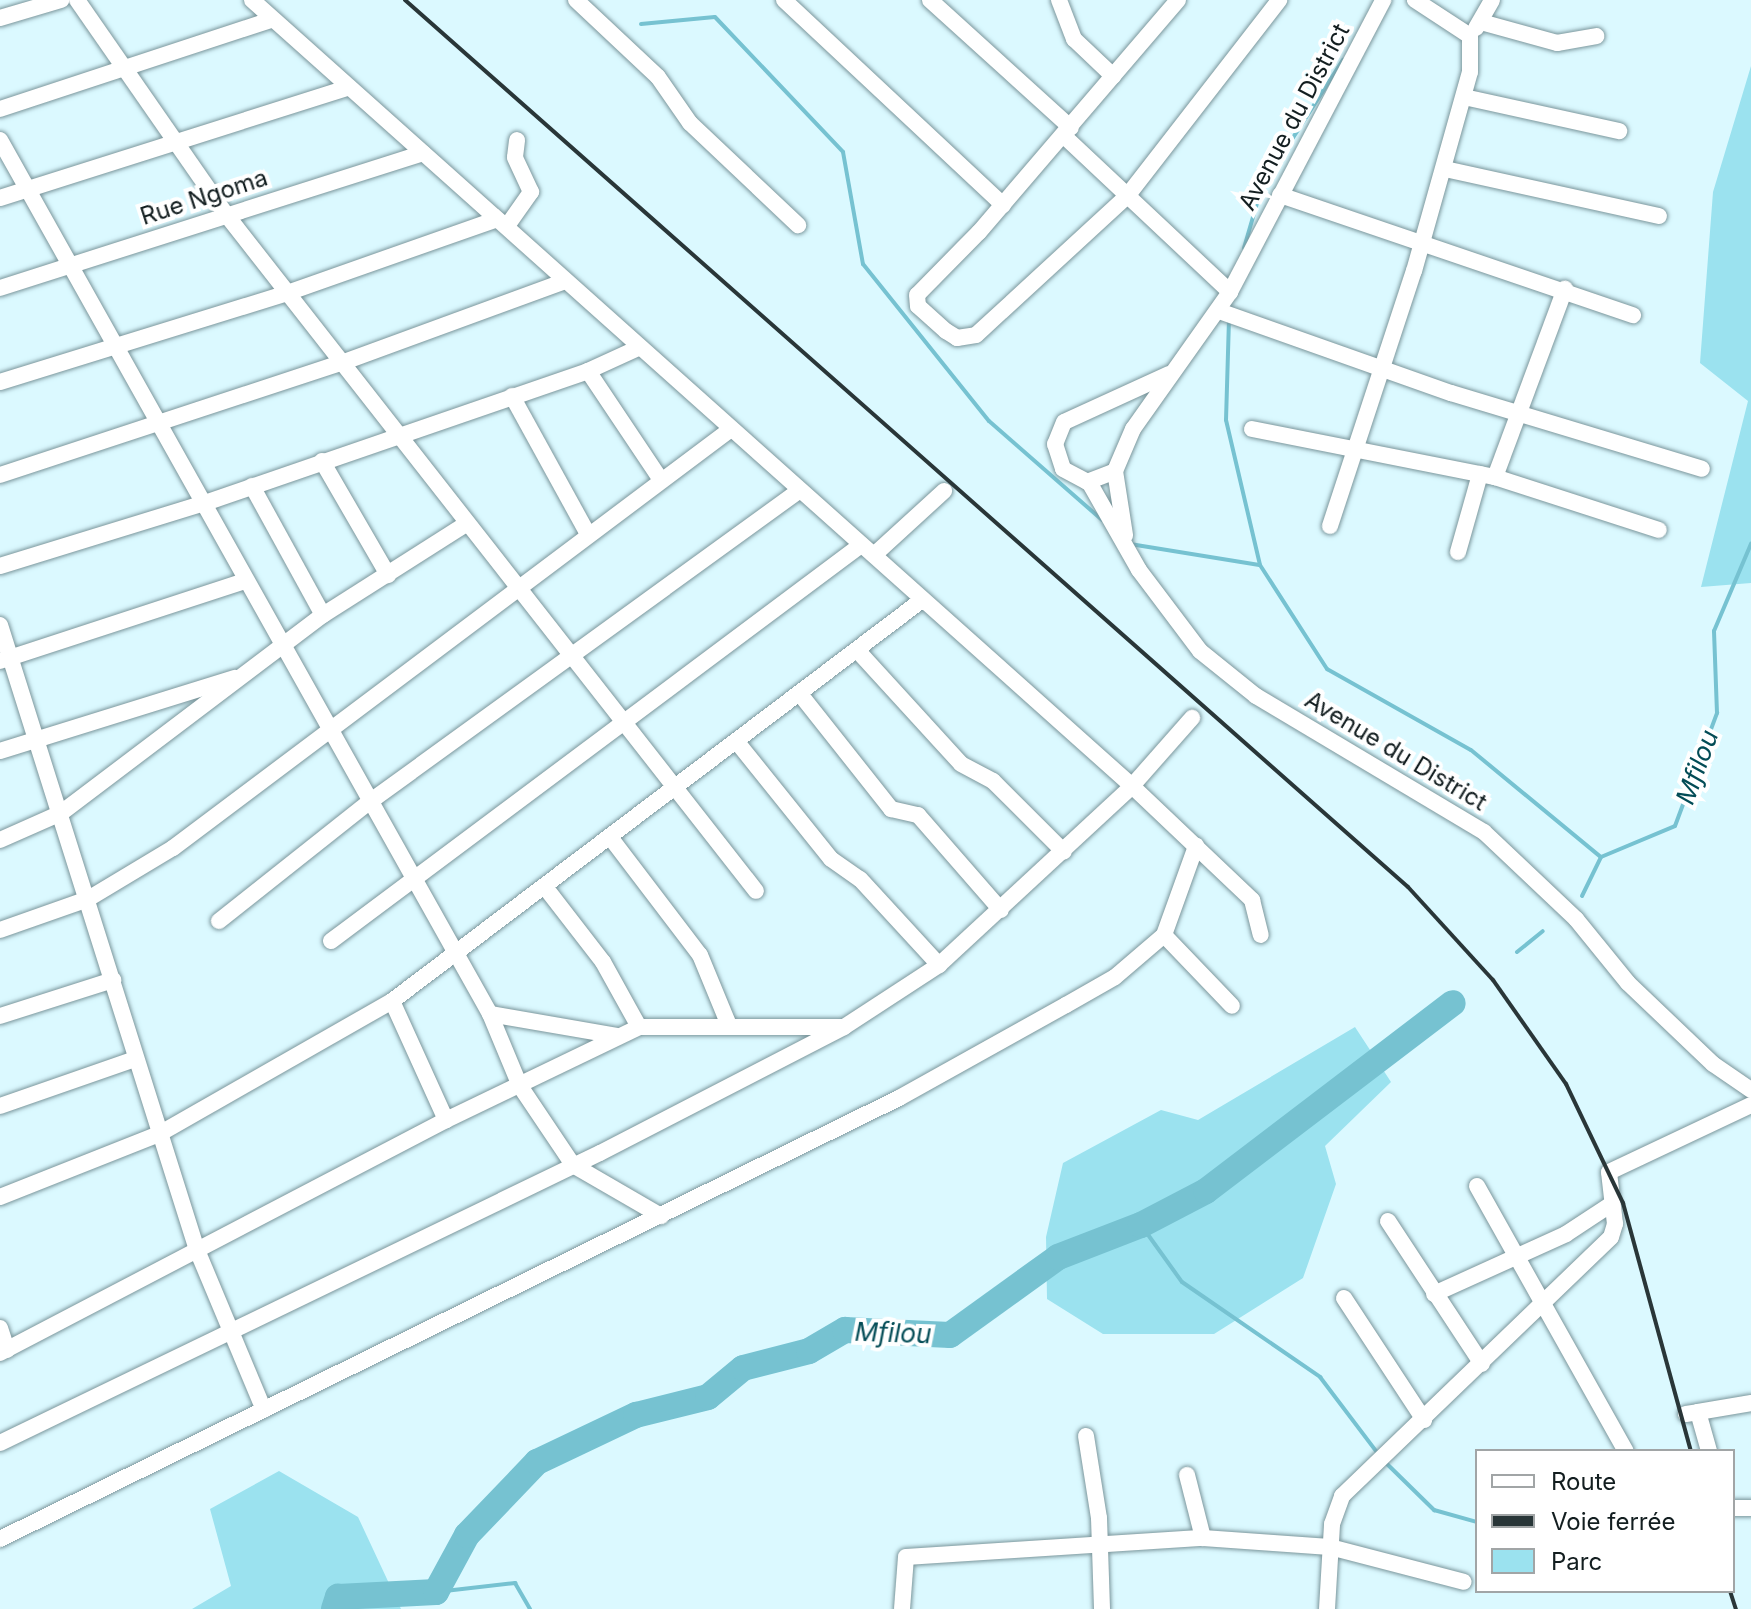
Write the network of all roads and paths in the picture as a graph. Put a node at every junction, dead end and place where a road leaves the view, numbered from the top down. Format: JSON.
{"nodes":[{"id":1,"x":61,"y":0,"type":"edge"},
{"id":2,"x":77,"y":0,"type":"edge"},
{"id":3,"x":252,"y":0,"type":"edge"},
{"id":4,"x":576,"y":0,"type":"edge"},
{"id":5,"x":784,"y":0,"type":"edge"},
{"id":6,"x":930,"y":0,"type":"edge"},
{"id":7,"x":1059,"y":0,"type":"edge"},
{"id":8,"x":1178,"y":0,"type":"edge"},
{"id":9,"x":1279,"y":0,"type":"edge"},
{"id":10,"x":1383,"y":0,"type":"edge"},
{"id":11,"x":1415,"y":0,"type":"edge"},
{"id":12,"x":1492,"y":0,"type":"edge"},
{"id":13,"x":0,"y":18,"type":"edge"},
{"id":14,"x":273,"y":19,"type":"junction"},
{"id":15,"x":1481,"y":22,"type":"junction"},
{"id":16,"x":1470,"y":36,"type":"junction"},
{"id":17,"x":1596,"y":36,"type":"dead end"},
{"id":18,"x":123,"y":67,"type":"junction"},
{"id":19,"x":1113,"y":76,"type":"junction"},
{"id":20,"x":349,"y":87,"type":"junction"},
{"id":21,"x":1464,"y":97,"type":"junction"},
{"id":22,"x":0,"y":109,"type":"edge"},
{"id":23,"x":1619,"y":131,"type":"dead end"},
{"id":24,"x":1067,"y":132,"type":"junction"},
{"id":25,"x":0,"y":140,"type":"edge"},
{"id":26,"x":517,"y":140,"type":"dead end"},
{"id":27,"x":178,"y":143,"type":"junction"},
{"id":28,"x":423,"y":153,"type":"junction"},
{"id":29,"x":1445,"y":169,"type":"junction"},
{"id":30,"x":27,"y":190,"type":"junction"},
{"id":31,"x":1128,"y":195,"type":"junction"},
{"id":32,"x":1280,"y":195,"type":"junction"},
{"id":33,"x":0,"y":198,"type":"edge"},
{"id":34,"x":1003,"y":205,"type":"junction"},
{"id":35,"x":225,"y":213,"type":"junction"},
{"id":36,"x":1659,"y":216,"type":"dead end"},
{"id":37,"x":502,"y":222,"type":"junction"},
{"id":38,"x":798,"y":225,"type":"dead end"},
{"id":39,"x":1422,"y":245,"type":"junction"},
{"id":40,"x":72,"y":266,"type":"junction"},
{"id":41,"x":565,"y":281,"type":"junction"},
{"id":42,"x":0,"y":288,"type":"edge"},
{"id":43,"x":1565,"y":289,"type":"junction"},
{"id":44,"x":290,"y":292,"type":"junction"},
{"id":45,"x":1230,"y":292,"type":"junction"},
{"id":46,"x":1219,"y":311,"type":"junction"},
{"id":47,"x":1633,"y":315,"type":"dead end"},
{"id":48,"x":115,"y":344,"type":"junction"},
{"id":49,"x":638,"y":348,"type":"junction"},
{"id":50,"x":344,"y":362,"type":"junction"},
{"id":51,"x":1381,"y":369,"type":"junction"},
{"id":52,"x":588,"y":371,"type":"junction"},
{"id":53,"x":1169,"y":374,"type":"junction"},
{"id":54,"x":0,"y":382,"type":"edge"},
{"id":55,"x":512,"y":396,"type":"junction"},
{"id":56,"x":1518,"y":414,"type":"junction"},
{"id":57,"x":158,"y":423,"type":"junction"},
{"id":58,"x":731,"y":429,"type":"junction"},
{"id":59,"x":1252,"y":429,"type":"dead end"},
{"id":60,"x":396,"y":434,"type":"junction"},
{"id":61,"x":1354,"y":449,"type":"junction"},
{"id":62,"x":322,"y":461,"type":"junction"},
{"id":63,"x":1702,"y":469,"type":"dead end"},
{"id":64,"x":1115,"y":471,"type":"junction"},
{"id":65,"x":0,"y":475,"type":"edge"},
{"id":66,"x":1487,"y":475,"type":"junction"},
{"id":67,"x":661,"y":480,"type":"junction"},
{"id":68,"x":1089,"y":482,"type":"junction"},
{"id":69,"x":252,"y":486,"type":"junction"},
{"id":70,"x":800,"y":490,"type":"junction"},
{"id":71,"x":944,"y":491,"type":"dead end"},
{"id":72,"x":202,"y":504,"type":"junction"},
{"id":73,"x":466,"y":524,"type":"junction"},
{"id":74,"x":1330,"y":526,"type":"dead end"},
{"id":75,"x":1659,"y":530,"type":"dead end"},
{"id":76,"x":588,"y":534,"type":"junction"},
{"id":77,"x":1128,"y":549,"type":"junction"},
{"id":78,"x":868,"y":550,"type":"junction"},
{"id":79,"x":1458,"y":552,"type":"dead end"},
{"id":80,"x":0,"y":566,"type":"edge"},
{"id":81,"x":388,"y":575,"type":"junction"},
{"id":82,"x":245,"y":581,"type":"junction"},
{"id":83,"x":514,"y":588,"type":"junction"},
{"id":84,"x":922,"y":600,"type":"junction"},
{"id":85,"x":323,"y":615,"type":"junction"},
{"id":86,"x":0,"y":625,"type":"edge"},
{"id":87,"x":281,"y":647,"type":"junction"},
{"id":88,"x":857,"y":650,"type":"junction"},
{"id":89,"x":568,"y":656,"type":"junction"},
{"id":90,"x":6,"y":659,"type":"edge"},
{"id":91,"x":240,"y":676,"type":"junction"},
{"id":92,"x":800,"y":694,"type":"junction"},
{"id":93,"x":1192,"y":718,"type":"dead end"},
{"id":94,"x":622,"y":722,"type":"junction"},
{"id":95,"x":328,"y":731,"type":"junction"},
{"id":96,"x":38,"y":738,"type":"junction"},
{"id":97,"x":737,"y":742,"type":"junction"},
{"id":98,"x":0,"y":751,"type":"edge"},
{"id":99,"x":1132,"y":786,"type":"junction"},
{"id":100,"x":676,"y":787,"type":"junction"},
{"id":101,"x":368,"y":803,"type":"junction"},
{"id":102,"x":61,"y":813,"type":"junction"},
{"id":103,"x":610,"y":837,"type":"junction"},
{"id":104,"x":0,"y":840,"type":"edge"},
{"id":105,"x":1196,"y":846,"type":"junction"},
{"id":106,"x":1064,"y":852,"type":"junction"},
{"id":107,"x":411,"y":882,"type":"junction"},
{"id":108,"x":545,"y":887,"type":"junction"},
{"id":109,"x":756,"y":891,"type":"dead end"},
{"id":110,"x":88,"y":899,"type":"junction"},
{"id":111,"x":1001,"y":910,"type":"junction"},
{"id":112,"x":219,"y":921,"type":"dead end"},
{"id":113,"x":0,"y":930,"type":"edge"},
{"id":114,"x":1164,"y":935,"type":"junction"},
{"id":115,"x":1261,"y":935,"type":"dead end"},
{"id":116,"x":331,"y":941,"type":"dead end"},
{"id":117,"x":454,"y":954,"type":"junction"},
{"id":118,"x":939,"y":965,"type":"junction"},
{"id":119,"x":113,"y":980,"type":"junction"},
{"id":120,"x":392,"y":1001,"type":"junction"},
{"id":121,"x":1232,"y":1006,"type":"dead end"},
{"id":122,"x":490,"y":1014,"type":"junction"},
{"id":123,"x":0,"y":1016,"type":"edge"},
{"id":124,"x":728,"y":1023,"type":"junction"},
{"id":125,"x":639,"y":1027,"type":"junction"},
{"id":126,"x":844,"y":1027,"type":"junction"},
{"id":127,"x":618,"y":1036,"type":"junction"},
{"id":128,"x":135,"y":1059,"type":"junction"},
{"id":129,"x":520,"y":1086,"type":"junction"},
{"id":130,"x":1751,"y":1090,"type":"edge"},
{"id":131,"x":1751,"y":1105,"type":"edge"},
{"id":132,"x":0,"y":1106,"type":"edge"},
{"id":133,"x":446,"y":1120,"type":"junction"},
{"id":134,"x":159,"y":1134,"type":"junction"},
{"id":135,"x":573,"y":1165,"type":"junction"},
{"id":136,"x":1477,"y":1186,"type":"dead end"},
{"id":137,"x":0,"y":1197,"type":"edge"},
{"id":138,"x":1610,"y":1205,"type":"junction"},
{"id":139,"x":661,"y":1216,"type":"junction"},
{"id":140,"x":1388,"y":1221,"type":"dead end"},
{"id":141,"x":197,"y":1250,"type":"junction"},
{"id":142,"x":1516,"y":1256,"type":"junction"},
{"id":143,"x":1434,"y":1294,"type":"junction"},
{"id":144,"x":1344,"y":1298,"type":"dead end"},
{"id":145,"x":1543,"y":1303,"type":"junction"},
{"id":146,"x":0,"y":1328,"type":"edge"},
{"id":147,"x":230,"y":1333,"type":"junction"},
{"id":148,"x":3,"y":1351,"type":"edge"},
{"id":149,"x":1482,"y":1364,"type":"junction"},
{"id":150,"x":1751,"y":1403,"type":"edge"},
{"id":151,"x":264,"y":1410,"type":"junction"},
{"id":152,"x":1424,"y":1420,"type":"junction"},
{"id":153,"x":1086,"y":1436,"type":"dead end"},
{"id":154,"x":0,"y":1443,"type":"edge"},
{"id":155,"x":1625,"y":1449,"type":"edge"},
{"id":156,"x":1708,"y":1449,"type":"edge"},
{"id":157,"x":1187,"y":1475,"type":"dead end"},
{"id":158,"x":1203,"y":1538,"type":"junction"},
{"id":159,"x":0,"y":1539,"type":"edge"},
{"id":160,"x":1101,"y":1547,"type":"junction"},
{"id":161,"x":1330,"y":1547,"type":"junction"},
{"id":162,"x":1464,"y":1582,"type":"dead end"},
{"id":163,"x":902,"y":1609,"type":"edge"},
{"id":164,"x":1102,"y":1609,"type":"edge"},
{"id":165,"x":1327,"y":1609,"type":"edge"}],
"edges":[{"from":1,"to":13,"type":"street"},
{"from":2,"to":18,"type":"street"},
{"from":3,"to":14,"type":"street"},
{"from":4,"to":38,"type":"street"},
{"from":5,"to":34,"type":"street"},
{"from":6,"to":24,"type":"street"},
{"from":7,"to":19,"type":"street"},
{"from":8,"to":19,"type":"street"},
{"from":9,"to":31,"type":"street"},
{"from":10,"to":32,"type":"street","name":"Avenue du District"},
{"from":11,"to":16,"type":"street"},
{"from":12,"to":15,"type":"street"},
{"from":14,"to":18,"type":"street"},
{"from":14,"to":20,"type":"street"},
{"from":15,"to":16,"type":"street"},
{"from":15,"to":17,"type":"street"},
{"from":16,"to":21,"type":"street"},
{"from":18,"to":22,"type":"street"},
{"from":18,"to":27,"type":"street"},
{"from":19,"to":24,"type":"street"},
{"from":20,"to":27,"type":"street"},
{"from":20,"to":28,"type":"street"},
{"from":21,"to":23,"type":"street"},
{"from":21,"to":29,"type":"street"},
{"from":24,"to":31,"type":"street"},
{"from":24,"to":34,"type":"street"},
{"from":25,"to":30,"type":"street"},
{"from":26,"to":37,"type":"street"},
{"from":27,"to":30,"type":"street"},
{"from":27,"to":35,"type":"street"},
{"from":28,"to":35,"type":"street","name":"Rue Ngoma"},
{"from":28,"to":37,"type":"street"},
{"from":29,"to":36,"type":"street"},
{"from":29,"to":39,"type":"street"},
{"from":30,"to":33,"type":"street"},
{"from":30,"to":40,"type":"street"},
{"from":31,"to":34,"type":"street"},
{"from":31,"to":45,"type":"street"},
{"from":32,"to":39,"type":"street"},
{"from":32,"to":45,"type":"street","name":"Avenue du District"},
{"from":35,"to":40,"type":"street","name":"Rue Ngoma"},
{"from":35,"to":44,"type":"street"},
{"from":37,"to":41,"type":"street"},
{"from":37,"to":44,"type":"street"},
{"from":39,"to":43,"type":"street"},
{"from":39,"to":51,"type":"street"},
{"from":40,"to":42,"type":"street","name":"Rue Ngoma"},
{"from":40,"to":48,"type":"street"},
{"from":41,"to":49,"type":"street"},
{"from":41,"to":50,"type":"street"},
{"from":43,"to":47,"type":"street"},
{"from":43,"to":56,"type":"street"},
{"from":44,"to":48,"type":"street"},
{"from":44,"to":50,"type":"street"},
{"from":45,"to":46,"type":"street","name":"Avenue du District"},
{"from":46,"to":51,"type":"street"},
{"from":46,"to":53,"type":"street","name":"Avenue du District"},
{"from":48,"to":54,"type":"street"},
{"from":48,"to":57,"type":"street"},
{"from":49,"to":52,"type":"street"},
{"from":49,"to":58,"type":"street"},
{"from":50,"to":57,"type":"street"},
{"from":50,"to":60,"type":"street"},
{"from":51,"to":56,"type":"street"},
{"from":51,"to":61,"type":"street"},
{"from":52,"to":55,"type":"street"},
{"from":52,"to":67,"type":"street"},
{"from":53,"to":64,"type":"street","name":"Avenue du District"},
{"from":53,"to":68,"type":"street","name":"Avenue du District"},
{"from":55,"to":60,"type":"street"},
{"from":55,"to":76,"type":"street"},
{"from":56,"to":63,"type":"street"},
{"from":56,"to":66,"type":"street"},
{"from":57,"to":65,"type":"street"},
{"from":57,"to":72,"type":"street"},
{"from":58,"to":67,"type":"street"},
{"from":58,"to":70,"type":"street"},
{"from":59,"to":61,"type":"street"},
{"from":60,"to":62,"type":"street"},
{"from":60,"to":73,"type":"street"},
{"from":61,"to":66,"type":"street"},
{"from":61,"to":74,"type":"street"},
{"from":62,"to":69,"type":"street"},
{"from":62,"to":81,"type":"street"},
{"from":64,"to":68,"type":"street"},
{"from":64,"to":77,"type":"street","name":"Avenue du District"},
{"from":66,"to":75,"type":"street"},
{"from":66,"to":79,"type":"street"},
{"from":67,"to":76,"type":"street"},
{"from":68,"to":77,"type":"street","name":"Avenue du District"},
{"from":69,"to":72,"type":"street"},
{"from":69,"to":85,"type":"street"},
{"from":70,"to":78,"type":"street"},
{"from":70,"to":89,"type":"street"},
{"from":71,"to":78,"type":"street"},
{"from":72,"to":80,"type":"street"},
{"from":72,"to":82,"type":"street"},
{"from":73,"to":81,"type":"street"},
{"from":73,"to":83,"type":"street"},
{"from":76,"to":83,"type":"street"},
{"from":77,"to":130,"type":"street","name":"Avenue du District"},
{"from":78,"to":84,"type":"street"},
{"from":78,"to":94,"type":"street"},
{"from":81,"to":85,"type":"street"},
{"from":82,"to":87,"type":"street"},
{"from":82,"to":90,"type":"street"},
{"from":83,"to":89,"type":"street"},
{"from":83,"to":95,"type":"street"},
{"from":84,"to":88,"type":"street"},
{"from":84,"to":99,"type":"street"},
{"from":85,"to":87,"type":"street"},
{"from":86,"to":90,"type":"street"},
{"from":87,"to":91,"type":"street"},
{"from":87,"to":95,"type":"street"},
{"from":88,"to":92,"type":"street"},
{"from":88,"to":106,"type":"street"},
{"from":89,"to":94,"type":"street"},
{"from":89,"to":101,"type":"street"},
{"from":90,"to":96,"type":"street"},
{"from":91,"to":96,"type":"street"},
{"from":91,"to":102,"type":"street"},
{"from":92,"to":97,"type":"street"},
{"from":92,"to":111,"type":"street"},
{"from":93,"to":99,"type":"street"},
{"from":94,"to":100,"type":"street"},
{"from":94,"to":107,"type":"street"},
{"from":95,"to":101,"type":"street"},
{"from":95,"to":110,"type":"street"},
{"from":96,"to":98,"type":"street"},
{"from":96,"to":102,"type":"street"},
{"from":97,"to":100,"type":"street"},
{"from":97,"to":118,"type":"street"},
{"from":99,"to":105,"type":"street"},
{"from":99,"to":106,"type":"street"},
{"from":100,"to":103,"type":"street"},
{"from":100,"to":109,"type":"street"},
{"from":101,"to":107,"type":"street"},
{"from":101,"to":112,"type":"street"},
{"from":102,"to":104,"type":"street"},
{"from":102,"to":110,"type":"street"},
{"from":103,"to":108,"type":"street"},
{"from":103,"to":124,"type":"street"},
{"from":105,"to":114,"type":"street"},
{"from":105,"to":115,"type":"street"},
{"from":106,"to":111,"type":"street"},
{"from":107,"to":116,"type":"street"},
{"from":107,"to":117,"type":"street"},
{"from":108,"to":117,"type":"street"},
{"from":108,"to":125,"type":"street"},
{"from":110,"to":113,"type":"street"},
{"from":110,"to":119,"type":"street"},
{"from":111,"to":118,"type":"street"},
{"from":114,"to":121,"type":"street"},
{"from":114,"to":139,"type":"street"},
{"from":117,"to":120,"type":"street"},
{"from":117,"to":122,"type":"street"},
{"from":118,"to":126,"type":"street"},
{"from":119,"to":123,"type":"street"},
{"from":119,"to":128,"type":"street"},
{"from":120,"to":133,"type":"street"},
{"from":120,"to":134,"type":"street"},
{"from":122,"to":127,"type":"street"},
{"from":122,"to":129,"type":"street"},
{"from":124,"to":125,"type":"street"},
{"from":124,"to":126,"type":"street"},
{"from":125,"to":127,"type":"street"},
{"from":126,"to":135,"type":"street"},
{"from":127,"to":129,"type":"street"},
{"from":128,"to":132,"type":"street"},
{"from":128,"to":134,"type":"street"},
{"from":129,"to":133,"type":"street"},
{"from":129,"to":135,"type":"street"},
{"from":131,"to":138,"type":"street"},
{"from":133,"to":141,"type":"street"},
{"from":134,"to":137,"type":"street"},
{"from":134,"to":141,"type":"street"},
{"from":135,"to":139,"type":"street"},
{"from":135,"to":147,"type":"street"},
{"from":136,"to":142,"type":"street"},
{"from":138,"to":142,"type":"street"},
{"from":138,"to":145,"type":"street"},
{"from":139,"to":151,"type":"street"},
{"from":140,"to":143,"type":"street"},
{"from":141,"to":147,"type":"street"},
{"from":141,"to":148,"type":"street"},
{"from":142,"to":143,"type":"street"},
{"from":142,"to":145,"type":"street"},
{"from":143,"to":149,"type":"street"},
{"from":144,"to":152,"type":"street"},
{"from":145,"to":149,"type":"street"},
{"from":145,"to":155,"type":"street"},
{"from":146,"to":148,"type":"street"},
{"from":147,"to":151,"type":"street"},
{"from":147,"to":154,"type":"street"},
{"from":149,"to":152,"type":"street"},
{"from":150,"to":156,"type":"street"},
{"from":151,"to":159,"type":"street"},
{"from":152,"to":161,"type":"street"},
{"from":153,"to":160,"type":"street"},
{"from":157,"to":158,"type":"street"},
{"from":158,"to":160,"type":"street"},
{"from":158,"to":161,"type":"street"},
{"from":160,"to":163,"type":"street"},
{"from":160,"to":164,"type":"street"},
{"from":161,"to":162,"type":"street"},
{"from":161,"to":165,"type":"street"}]}
